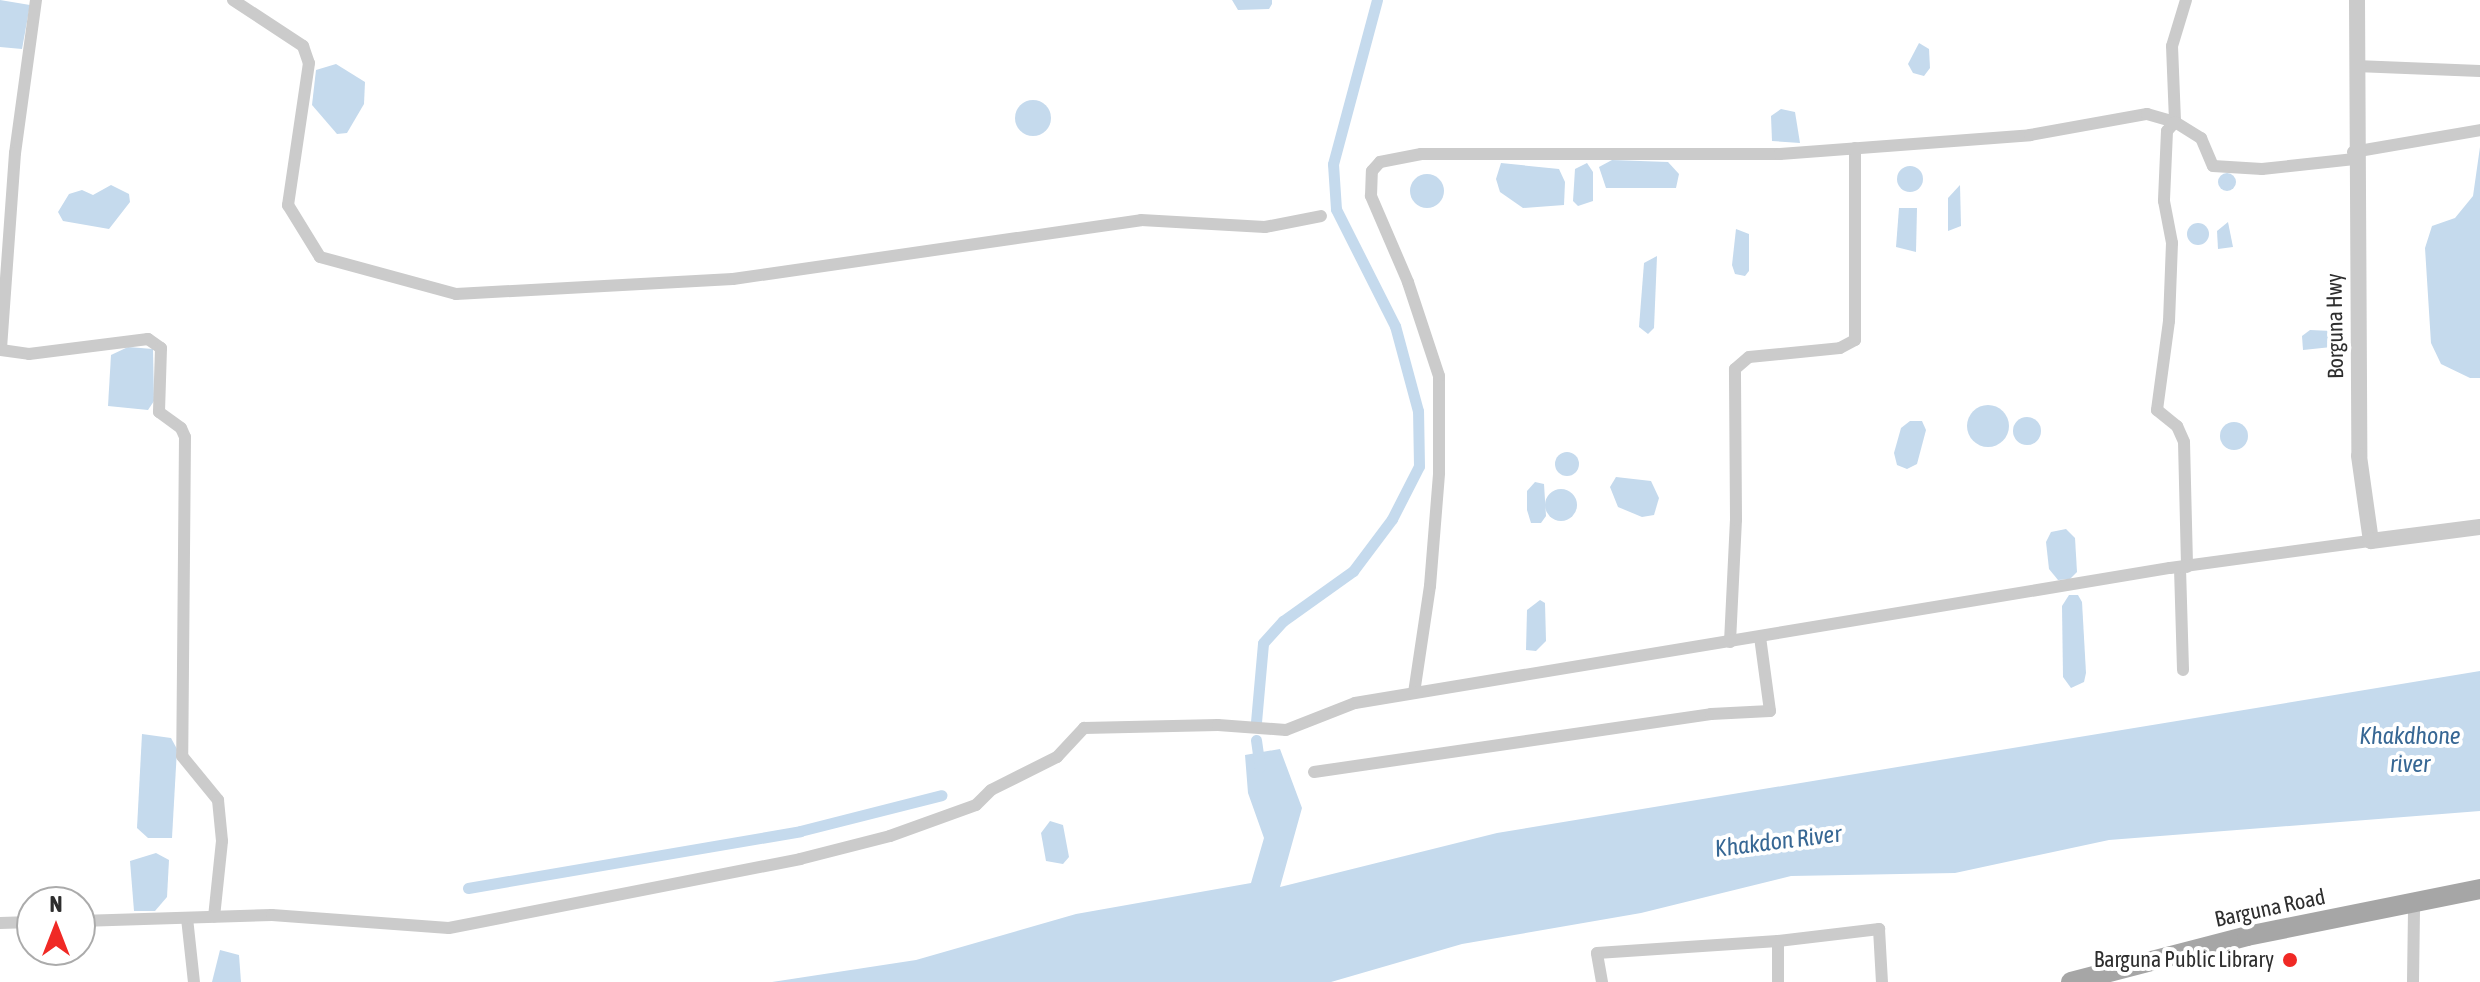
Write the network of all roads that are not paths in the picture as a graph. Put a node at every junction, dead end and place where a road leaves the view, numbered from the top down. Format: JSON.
{"nodes":[{"id":1,"x":36,"y":0,"type":"edge"},
{"id":2,"x":233,"y":0,"type":"edge"},
{"id":3,"x":2186,"y":0,"type":"edge"},
{"id":4,"x":2357,"y":0,"type":"edge"},
{"id":5,"x":2356,"y":66,"type":"junction"},
{"id":6,"x":2480,"y":71,"type":"edge"},
{"id":7,"x":2175,"y":122,"type":"junction"},
{"id":8,"x":2480,"y":130,"type":"edge"},
{"id":9,"x":1855,"y":148,"type":"junction"},
{"id":10,"x":2354,"y":156,"type":"junction"},
{"id":11,"x":1321,"y":216,"type":"dead end"},
{"id":12,"x":2480,"y":527,"type":"edge"},
{"id":13,"x":2371,"y":541,"type":"junction"},
{"id":14,"x":2183,"y":568,"type":"junction"},
{"id":15,"x":1760,"y":637,"type":"junction"},
{"id":16,"x":1730,"y":642,"type":"junction"},
{"id":17,"x":2183,"y":670,"type":"dead end"},
{"id":18,"x":1414,"y":693,"type":"junction"},
{"id":19,"x":1314,"y":772,"type":"dead end"},
{"id":20,"x":2480,"y":889,"type":"edge"},
{"id":21,"x":2480,"y":898,"type":"edge"},
{"id":22,"x":2414,"y":910,"type":"junction"},
{"id":23,"x":214,"y":917,"type":"junction"},
{"id":24,"x":187,"y":918,"type":"junction"},
{"id":25,"x":96,"y":921,"type":"edge"},
{"id":26,"x":1778,"y":941,"type":"junction"},
{"id":27,"x":194,"y":982,"type":"edge"},
{"id":28,"x":1602,"y":982,"type":"edge"},
{"id":29,"x":1778,"y":982,"type":"edge"},
{"id":30,"x":1882,"y":982,"type":"edge"},
{"id":31,"x":2071,"y":982,"type":"edge"},
{"id":32,"x":2117,"y":982,"type":"edge"},
{"id":33,"x":2413,"y":982,"type":"edge"}],
"edges":[{"from":1,"to":23,"type":"street"},
{"from":2,"to":11,"type":"street"},
{"from":3,"to":7,"type":"street"},
{"from":4,"to":5,"type":"street","name":"Borguna Hwy"},
{"from":5,"to":6,"type":"street"},
{"from":5,"to":10,"type":"street","name":"Borguna Hwy"},
{"from":7,"to":9,"type":"street"},
{"from":7,"to":10,"type":"street"},
{"from":7,"to":14,"type":"street"},
{"from":8,"to":10,"type":"street"},
{"from":9,"to":16,"type":"street"},
{"from":9,"to":18,"type":"street"},
{"from":10,"to":13,"type":"street","name":"Borguna Hwy"},
{"from":12,"to":13,"type":"street"},
{"from":13,"to":14,"type":"street"},
{"from":14,"to":15,"type":"street"},
{"from":14,"to":17,"type":"street"},
{"from":15,"to":16,"type":"street"},
{"from":15,"to":19,"type":"street"},
{"from":16,"to":18,"type":"street"},
{"from":18,"to":23,"type":"street"},
{"from":20,"to":31,"type":"main road","name":"Barguna Road"},
{"from":21,"to":22,"type":"main road","name":"Barguna Road"},
{"from":22,"to":32,"type":"main road","name":"Barguna Road"},
{"from":22,"to":33,"type":"street"},
{"from":23,"to":24,"type":"street"},
{"from":24,"to":25,"type":"street"},
{"from":24,"to":27,"type":"street"},
{"from":26,"to":28,"type":"street"},
{"from":26,"to":29,"type":"street"},
{"from":26,"to":30,"type":"street"}]}
